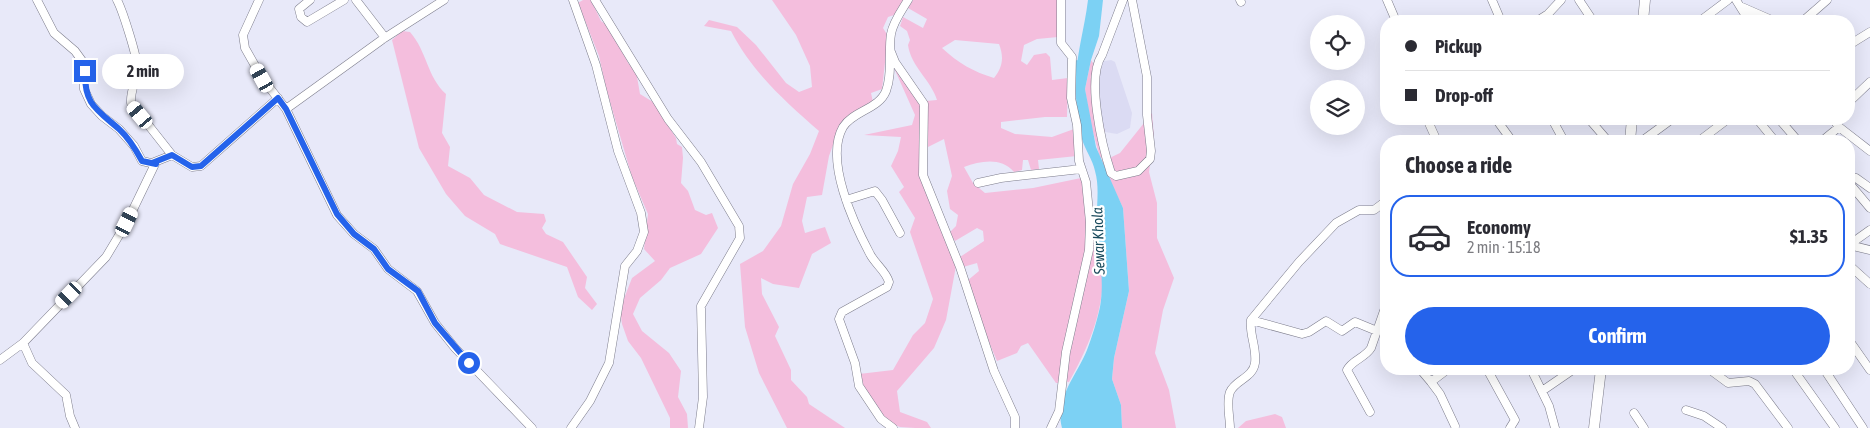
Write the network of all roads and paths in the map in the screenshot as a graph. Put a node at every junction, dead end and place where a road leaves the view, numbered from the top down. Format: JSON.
{"nodes":[{"id":1,"x":37,"y":0,"type":"edge"},
{"id":2,"x":117,"y":0,"type":"edge"},
{"id":3,"x":259,"y":0,"type":"edge"},
{"id":4,"x":310,"y":0,"type":"edge"},
{"id":5,"x":344,"y":0,"type":"edge"},
{"id":6,"x":356,"y":0,"type":"edge"},
{"id":7,"x":444,"y":0,"type":"edge"},
{"id":8,"x":573,"y":0,"type":"edge"},
{"id":9,"x":595,"y":0,"type":"edge"},
{"id":10,"x":908,"y":0,"type":"edge"},
{"id":11,"x":1061,"y":0,"type":"edge"},
{"id":12,"x":1123,"y":0,"type":"edge"},
{"id":13,"x":1132,"y":0,"type":"edge"},
{"id":14,"x":1387,"y":0,"type":"edge"},
{"id":15,"x":1492,"y":0,"type":"edge"},
{"id":16,"x":1561,"y":0,"type":"edge"},
{"id":17,"x":1578,"y":0,"type":"edge"},
{"id":18,"x":1646,"y":0,"type":"edge"},
{"id":19,"x":1728,"y":0,"type":"edge"},
{"id":20,"x":1736,"y":0,"type":"edge"},
{"id":21,"x":1827,"y":0,"type":"edge"},
{"id":22,"x":1742,"y":7,"type":"junction"},
{"id":23,"x":1393,"y":15,"type":"edge"},
{"id":24,"x":1498,"y":15,"type":"edge"},
{"id":25,"x":1546,"y":15,"type":"edge"},
{"id":26,"x":1589,"y":15,"type":"edge"},
{"id":27,"x":1644,"y":15,"type":"edge"},
{"id":28,"x":1708,"y":15,"type":"edge"},
{"id":29,"x":1746,"y":15,"type":"edge"},
{"id":30,"x":1760,"y":15,"type":"edge"},
{"id":31,"x":1810,"y":15,"type":"edge"},
{"id":32,"x":1870,"y":32,"type":"edge"},
{"id":33,"x":383,"y":39,"type":"junction"},
{"id":34,"x":1855,"y":41,"type":"edge"},
{"id":35,"x":891,"y":50,"type":"junction"},
{"id":36,"x":1870,"y":82,"type":"edge"},
{"id":37,"x":1855,"y":96,"type":"edge"},
{"id":38,"x":278,"y":98,"type":"junction"},
{"id":39,"x":286,"y":109,"type":"junction"},
{"id":40,"x":1594,"y":125,"type":"edge"},
{"id":41,"x":1664,"y":125,"type":"edge"},
{"id":42,"x":1720,"y":125,"type":"edge"},
{"id":43,"x":1784,"y":125,"type":"edge"},
{"id":44,"x":1839,"y":127,"type":"joint"},
{"id":45,"x":1603,"y":135,"type":"edge"},
{"id":46,"x":1650,"y":135,"type":"edge"},
{"id":47,"x":1707,"y":135,"type":"edge"},
{"id":48,"x":1793,"y":135,"type":"edge"},
{"id":49,"x":1829,"y":135,"type":"edge"},
{"id":50,"x":1849,"y":135,"type":"edge"},
{"id":51,"x":1855,"y":139,"type":"edge"},
{"id":52,"x":1870,"y":151,"type":"edge"},
{"id":53,"x":172,"y":155,"type":"junction"},
{"id":54,"x":156,"y":164,"type":"junction"},
{"id":55,"x":1082,"y":169,"type":"junction"},
{"id":56,"x":1855,"y":178,"type":"edge"},
{"id":57,"x":978,"y":183,"type":"dead end"},
{"id":58,"x":1870,"y":188,"type":"edge"},
{"id":59,"x":1855,"y":190,"type":"edge"},
{"id":60,"x":846,"y":200,"type":"junction"},
{"id":61,"x":1380,"y":206,"type":"edge"},
{"id":62,"x":1870,"y":207,"type":"edge"},
{"id":63,"x":1870,"y":230,"type":"edge"},
{"id":64,"x":900,"y":233,"type":"dead end"},
{"id":65,"x":1855,"y":241,"type":"edge"},
{"id":66,"x":1855,"y":247,"type":"edge"},
{"id":67,"x":1870,"y":251,"type":"edge"},
{"id":68,"x":1855,"y":270,"type":"edge"},
{"id":69,"x":1870,"y":284,"type":"edge"},
{"id":70,"x":1251,"y":320,"type":"junction"},
{"id":71,"x":1380,"y":322,"type":"edge"},
{"id":72,"x":1377,"y":331,"type":"junction"},
{"id":73,"x":23,"y":343,"type":"junction"},
{"id":74,"x":1855,"y":349,"type":"edge"},
{"id":75,"x":1,"y":357,"type":"edge"},
{"id":76,"x":1870,"y":370,"type":"edge"},
{"id":77,"x":1425,"y":375,"type":"edge"},
{"id":78,"x":1440,"y":375,"type":"edge"},
{"id":79,"x":1490,"y":375,"type":"edge"},
{"id":80,"x":1534,"y":375,"type":"edge"},
{"id":81,"x":1565,"y":375,"type":"edge"},
{"id":82,"x":1598,"y":375,"type":"edge"},
{"id":83,"x":1717,"y":375,"type":"edge"},
{"id":84,"x":1797,"y":375,"type":"edge"},
{"id":85,"x":1828,"y":375,"type":"edge"},
{"id":86,"x":1430,"y":382,"type":"junction"},
{"id":87,"x":1542,"y":391,"type":"junction"},
{"id":88,"x":1686,"y":410,"type":"dead end"},
{"id":89,"x":1370,"y":412,"type":"dead end"},
{"id":90,"x":1634,"y":413,"type":"dead end"},
{"id":91,"x":1454,"y":426,"type":"dead end"},
{"id":92,"x":75,"y":428,"type":"edge"},
{"id":93,"x":532,"y":428,"type":"edge"},
{"id":94,"x":571,"y":428,"type":"edge"},
{"id":95,"x":700,"y":428,"type":"edge"},
{"id":96,"x":893,"y":428,"type":"edge"},
{"id":97,"x":1015,"y":428,"type":"edge"},
{"id":98,"x":1051,"y":428,"type":"edge"},
{"id":99,"x":1230,"y":428,"type":"edge"},
{"id":100,"x":1510,"y":428,"type":"edge"},
{"id":101,"x":1555,"y":428,"type":"edge"},
{"id":102,"x":1594,"y":428,"type":"edge"},
{"id":103,"x":1644,"y":428,"type":"edge"},
{"id":104,"x":1722,"y":428,"type":"edge"},
{"id":105,"x":1788,"y":428,"type":"edge"},
{"id":106,"x":1835,"y":428,"type":"edge"},
{"id":107,"x":1864,"y":428,"type":"edge"}],
"edges":[{"from":1,"to":54,"type":"street"},
{"from":2,"to":53,"type":"street"},
{"from":3,"to":38,"type":"street"},
{"from":4,"to":5,"type":"street"},
{"from":6,"to":33,"type":"street"},
{"from":7,"to":33,"type":"street"},
{"from":8,"to":94,"type":"street"},
{"from":9,"to":95,"type":"street"},
{"from":10,"to":35,"type":"street"},
{"from":11,"to":55,"type":"street"},
{"from":12,"to":13,"type":"street"},
{"from":14,"to":23,"type":"street"},
{"from":15,"to":24,"type":"street"},
{"from":16,"to":25,"type":"street"},
{"from":17,"to":26,"type":"street"},
{"from":18,"to":27,"type":"main road"},
{"from":19,"to":28,"type":"street"},
{"from":20,"to":22,"type":"street"},
{"from":21,"to":31,"type":"street"},
{"from":22,"to":29,"type":"street"},
{"from":22,"to":30,"type":"street"},
{"from":32,"to":34,"type":"street"},
{"from":33,"to":39,"type":"street"},
{"from":35,"to":60,"type":"street"},
{"from":35,"to":97,"type":"street"},
{"from":36,"to":37,"type":"street"},
{"from":38,"to":39,"type":"street"},
{"from":38,"to":53,"type":"street"},
{"from":39,"to":93,"type":"street"},
{"from":40,"to":45,"type":"street"},
{"from":41,"to":46,"type":"street"},
{"from":42,"to":47,"type":"street"},
{"from":43,"to":48,"type":"street"},
{"from":44,"to":49,"type":"street"},
{"from":44,"to":50,"type":"street"},
{"from":51,"to":52,"type":"street"},
{"from":53,"to":54,"type":"street"},
{"from":54,"to":73,"type":"street"},
{"from":55,"to":57,"type":"street"},
{"from":55,"to":98,"type":"street"},
{"from":56,"to":58,"type":"street"},
{"from":59,"to":62,"type":"street"},
{"from":60,"to":64,"type":"street"},
{"from":60,"to":96,"type":"street"},
{"from":61,"to":70,"type":"street"},
{"from":63,"to":65,"type":"street"},
{"from":66,"to":67,"type":"street"},
{"from":68,"to":69,"type":"street"},
{"from":70,"to":72,"type":"street"},
{"from":70,"to":99,"type":"street"},
{"from":71,"to":72,"type":"street"},
{"from":72,"to":89,"type":"street"},
{"from":73,"to":75,"type":"street"},
{"from":73,"to":92,"type":"street"},
{"from":74,"to":76,"type":"street"},
{"from":77,"to":86,"type":"street"},
{"from":78,"to":86,"type":"street"},
{"from":79,"to":100,"type":"street"},
{"from":80,"to":87,"type":"street"},
{"from":81,"to":87,"type":"street"},
{"from":82,"to":102,"type":"main road"},
{"from":83,"to":105,"type":"street"},
{"from":84,"to":106,"type":"street"},
{"from":85,"to":107,"type":"street"},
{"from":86,"to":91,"type":"street"},
{"from":87,"to":101,"type":"street"},
{"from":88,"to":104,"type":"street"},
{"from":90,"to":103,"type":"street"}]}
